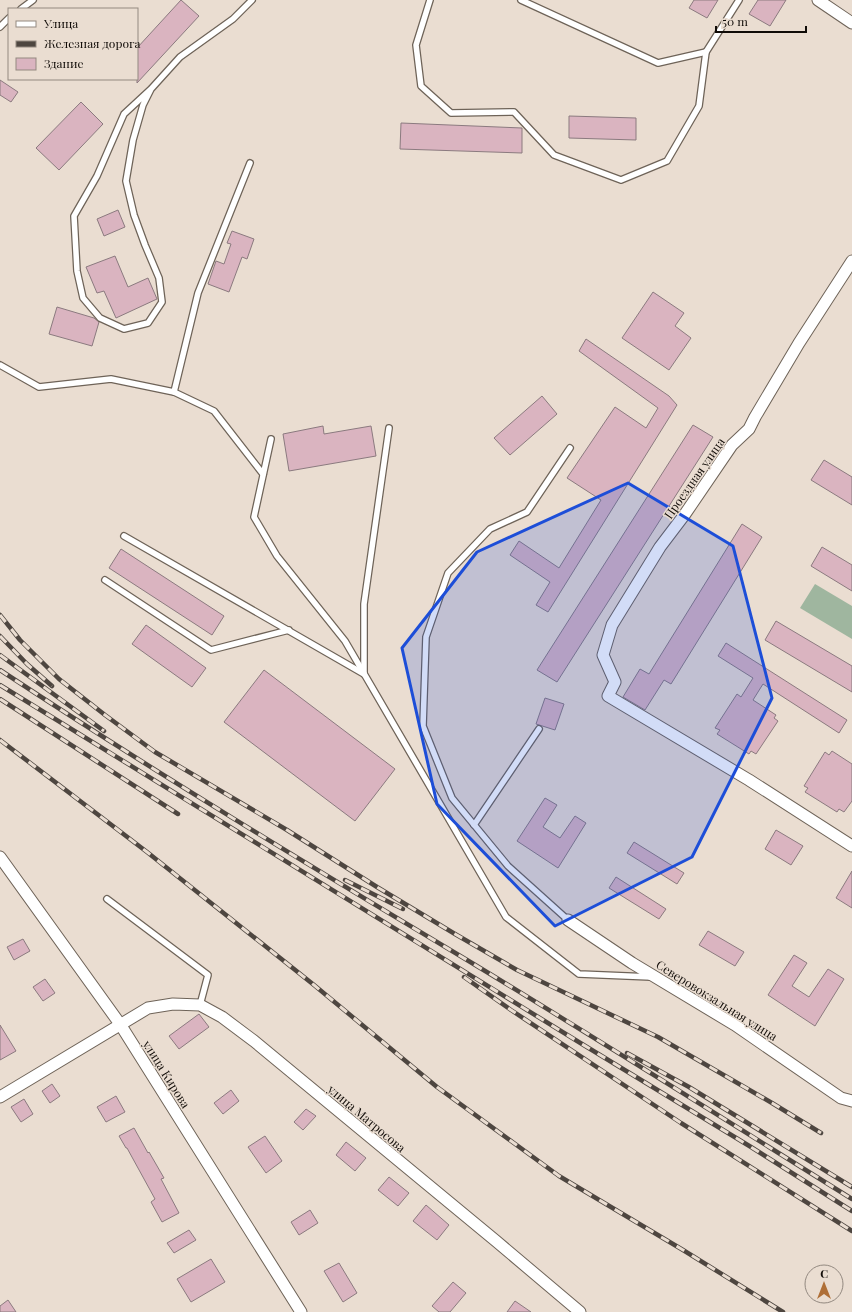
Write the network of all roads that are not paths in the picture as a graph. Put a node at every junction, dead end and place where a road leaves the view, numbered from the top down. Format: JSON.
{"nodes":[{"id":1,"x":33,"y":0,"type":"edge"},
{"id":2,"x":252,"y":0,"type":"edge"},
{"id":3,"x":430,"y":0,"type":"edge"},
{"id":4,"x":521,"y":0,"type":"edge"},
{"id":5,"x":739,"y":0,"type":"edge"},
{"id":6,"x":818,"y":0,"type":"edge"},
{"id":7,"x":22,"y":8,"type":"edge"},
{"id":8,"x":8,"y":19,"type":"edge"},
{"id":9,"x":852,"y":23,"type":"edge"},
{"id":10,"x":0,"y":27,"type":"edge"},
{"id":11,"x":706,"y":52,"type":"junction"},
{"id":12,"x":151,"y":88,"type":"junction"},
{"id":13,"x":250,"y":163,"type":"dead end"},
{"id":14,"x":852,"y":261,"type":"edge"},
{"id":15,"x":0,"y":365,"type":"edge"},
{"id":16,"x":174,"y":392,"type":"junction"},
{"id":17,"x":389,"y":428,"type":"dead end"},
{"id":18,"x":272,"y":439,"type":"dead end"},
{"id":19,"x":570,"y":448,"type":"dead end"},
{"id":20,"x":263,"y":474,"type":"junction"},
{"id":21,"x":124,"y":536,"type":"dead end"},
{"id":22,"x":105,"y":580,"type":"dead end"},
{"id":23,"x":289,"y":630,"type":"junction"},
{"id":24,"x":364,"y":674,"type":"junction"},
{"id":25,"x":539,"y":729,"type":"dead end"},
{"id":26,"x":474,"y":825,"type":"junction"},
{"id":27,"x":852,"y":846,"type":"edge"},
{"id":28,"x":0,"y":857,"type":"edge"},
{"id":29,"x":107,"y":899,"type":"dead end"},
{"id":30,"x":568,"y":920,"type":"joint"},
{"id":31,"x":655,"y":977,"type":"junction"},
{"id":32,"x":200,"y":1005,"type":"junction"},
{"id":33,"x":120,"y":1024,"type":"junction"},
{"id":34,"x":0,"y":1097,"type":"edge"},
{"id":35,"x":852,"y":1101,"type":"edge"},
{"id":36,"x":301,"y":1312,"type":"edge"},
{"id":37,"x":580,"y":1312,"type":"edge"}],
"edges":[{"from":1,"to":7,"type":"lane"},
{"from":2,"to":12,"type":"lane"},
{"from":3,"to":11,"type":"lane"},
{"from":4,"to":11,"type":"lane"},
{"from":5,"to":11,"type":"lane"},
{"from":6,"to":9,"type":"street"},
{"from":8,"to":10,"type":"lane"},
{"from":12,"to":12,"type":"lane"},
{"from":13,"to":16,"type":"lane"},
{"from":14,"to":27,"type":"street","name":"Проездная улица"},
{"from":15,"to":16,"type":"lane"},
{"from":16,"to":20,"type":"lane"},
{"from":17,"to":24,"type":"lane"},
{"from":18,"to":20,"type":"lane"},
{"from":19,"to":26,"type":"lane"},
{"from":20,"to":24,"type":"lane"},
{"from":21,"to":23,"type":"lane"},
{"from":22,"to":23,"type":"lane"},
{"from":23,"to":24,"type":"lane"},
{"from":24,"to":31,"type":"lane"},
{"from":25,"to":26,"type":"lane"},
{"from":26,"to":30,"type":"lane"},
{"from":28,"to":33,"type":"street","name":"улица Кирова"},
{"from":29,"to":32,"type":"lane"},
{"from":30,"to":31,"type":"street","name":"Северовокзальная улица"},
{"from":31,"to":35,"type":"street","name":"Северовокзальная улица"},
{"from":32,"to":33,"type":"street","name":"улица Матросова"},
{"from":32,"to":37,"type":"street","name":"улица Матросова"},
{"from":33,"to":34,"type":"street","name":"улица Матросова"},
{"from":33,"to":36,"type":"street","name":"улица Кирова"}]}
